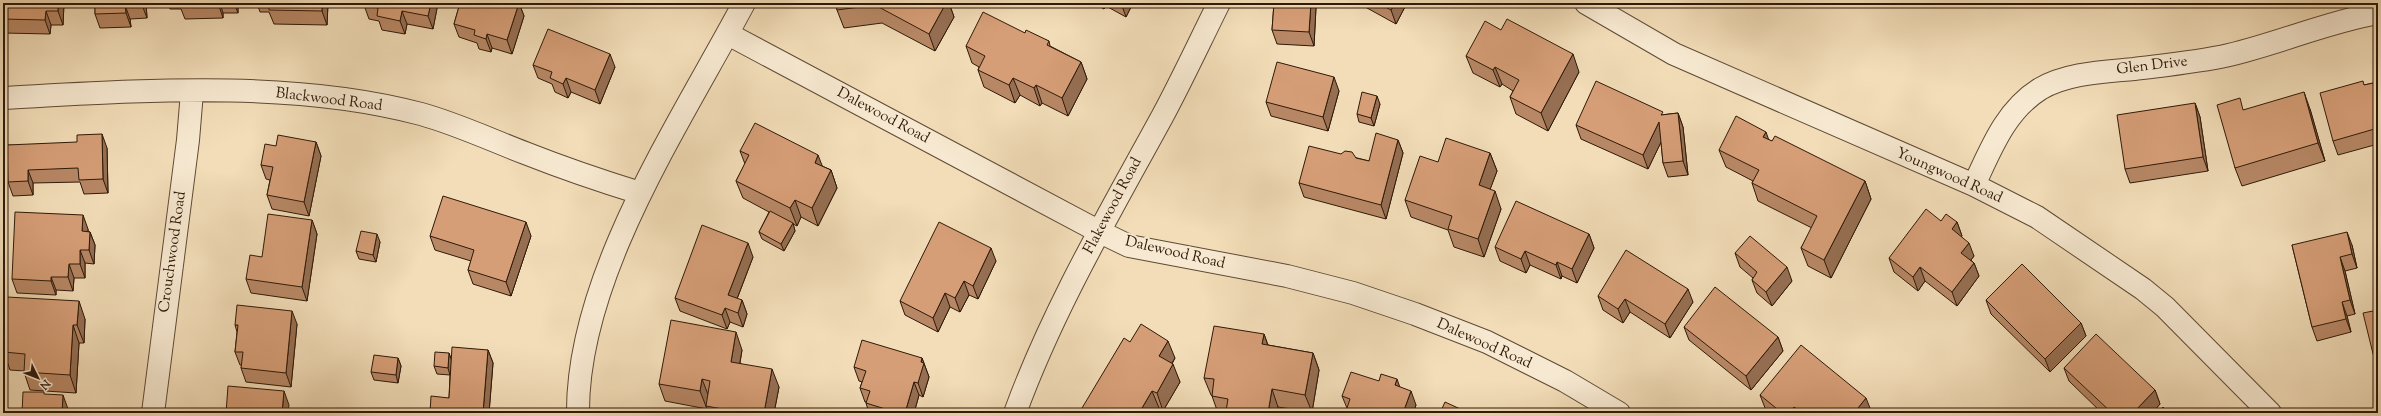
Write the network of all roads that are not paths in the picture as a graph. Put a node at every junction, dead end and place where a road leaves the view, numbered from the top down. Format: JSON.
{"nodes":[{"id":1,"x":744,"y":3,"type":"edge"},
{"id":2,"x":1219,"y":3,"type":"edge"},
{"id":3,"x":1586,"y":3,"type":"edge"},
{"id":4,"x":2378,"y":13,"type":"edge"},
{"id":5,"x":728,"y":34,"type":"junction"},
{"id":6,"x":192,"y":92,"type":"junction"},
{"id":7,"x":3,"y":98,"type":"edge"},
{"id":8,"x":1974,"y":185,"type":"junction"},
{"id":9,"x":640,"y":193,"type":"junction"},
{"id":10,"x":1098,"y":231,"type":"junction"},
{"id":11,"x":153,"y":413,"type":"edge"},
{"id":12,"x":578,"y":413,"type":"edge"},
{"id":13,"x":1015,"y":413,"type":"edge"},
{"id":14,"x":1619,"y":413,"type":"edge"},
{"id":15,"x":2270,"y":413,"type":"edge"}],
"edges":[{"from":1,"to":5,"type":"street"},
{"from":2,"to":10,"type":"street","name":"Flakewood Road"},
{"from":3,"to":8,"type":"street","name":"Youngwood Road"},
{"from":4,"to":8,"type":"street","name":"Glen Drive"},
{"from":5,"to":9,"type":"street"},
{"from":5,"to":10,"type":"street","name":"Dalewood Road"},
{"from":6,"to":7,"type":"street","name":"Blackwood Road"},
{"from":6,"to":9,"type":"street","name":"Blackwood Road"},
{"from":6,"to":11,"type":"street","name":"Crouchwood Road"},
{"from":8,"to":15,"type":"street","name":"Youngwood Road"},
{"from":9,"to":12,"type":"street"},
{"from":10,"to":13,"type":"street","name":"Flakewood Road"},
{"from":10,"to":14,"type":"street","name":"Dalewood Road"}]}
